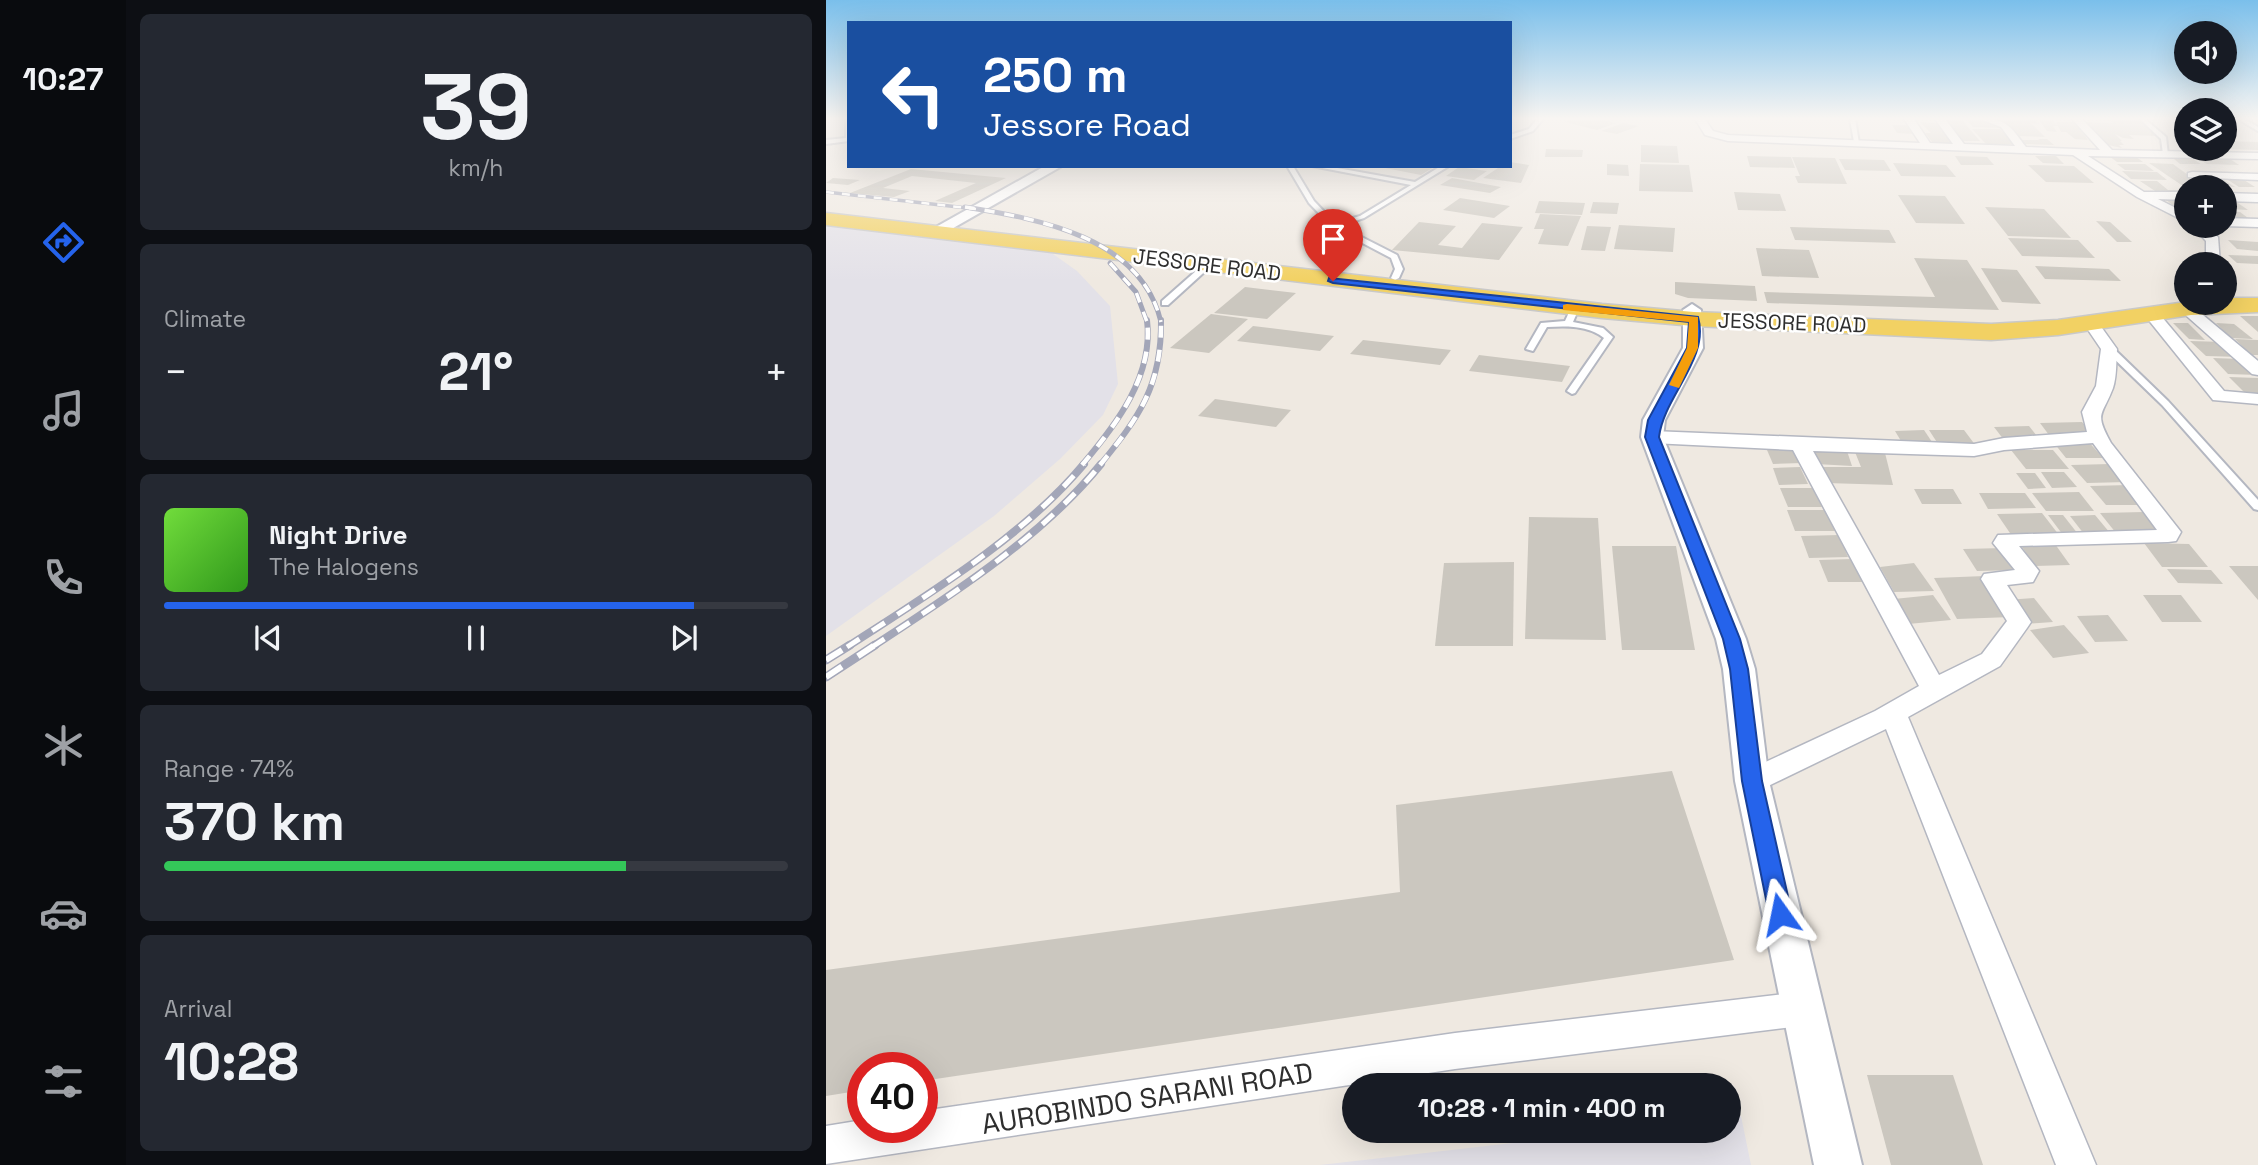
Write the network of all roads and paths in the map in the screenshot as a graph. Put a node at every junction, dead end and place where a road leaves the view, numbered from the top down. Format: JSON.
{"nodes":[{"id":1,"x":1042,"y":173,"type":"edge"},
{"id":2,"x":1294,"y":173,"type":"edge"},
{"id":3,"x":1356,"y":173,"type":"edge"},
{"id":4,"x":1434,"y":173,"type":"edge"},
{"id":5,"x":2110,"y":173,"type":"edge"},
{"id":6,"x":2237,"y":176,"type":"edge"},
{"id":7,"x":2258,"y":177,"type":"edge"},
{"id":8,"x":1416,"y":184,"type":"junction"},
{"id":9,"x":2141,"y":195,"type":"junction"},
{"id":10,"x":2174,"y":196,"type":"edge"},
{"id":11,"x":2237,"y":197,"type":"edge"},
{"id":12,"x":2258,"y":198,"type":"edge"},
{"id":13,"x":2174,"y":212,"type":"edge"},
{"id":14,"x":826,"y":213,"type":"edge"},
{"id":15,"x":826,"y":219,"type":"edge"},
{"id":16,"x":2237,"y":222,"type":"edge"},
{"id":17,"x":2258,"y":223,"type":"edge"},
{"id":18,"x":1334,"y":226,"type":"junction"},
{"id":19,"x":941,"y":229,"type":"junction"},
{"id":20,"x":1208,"y":265,"type":"junction"},
{"id":21,"x":1395,"y":278,"type":"junction"},
{"id":22,"x":2258,"y":298,"type":"edge"},
{"id":23,"x":2237,"y":299,"type":"edge"},
{"id":24,"x":2237,"y":302,"type":"edge"},
{"id":25,"x":1165,"y":303,"type":"dead end"},
{"id":26,"x":2174,"y":304,"type":"edge"},
{"id":27,"x":2258,"y":305,"type":"edge"},
{"id":28,"x":2174,"y":306,"type":"edge"},
{"id":29,"x":2151,"y":313,"type":"junction"},
{"id":30,"x":1693,"y":314,"type":"junction"},
{"id":31,"x":2200,"y":315,"type":"edge"},
{"id":32,"x":1572,"y":316,"type":"junction"},
{"id":33,"x":2092,"y":324,"type":"junction"},
{"id":34,"x":1530,"y":349,"type":"dead end"},
{"id":35,"x":2109,"y":349,"type":"junction"},
{"id":36,"x":2258,"y":370,"type":"edge"},
{"id":37,"x":1572,"y":391,"type":"dead end"},
{"id":38,"x":2257,"y":399,"type":"edge"},
{"id":39,"x":1652,"y":437,"type":"junction"},
{"id":40,"x":2099,"y":438,"type":"junction"},
{"id":41,"x":1800,"y":445,"type":"junction"},
{"id":42,"x":2258,"y":507,"type":"edge"},
{"id":43,"x":1934,"y":690,"type":"junction"},
{"id":44,"x":1893,"y":713,"type":"junction"},
{"id":45,"x":1752,"y":781,"type":"junction"},
{"id":46,"x":1801,"y":1009,"type":"junction"},
{"id":47,"x":826,"y":1145,"type":"edge"},
{"id":48,"x":1838,"y":1165,"type":"edge"},
{"id":49,"x":2076,"y":1165,"type":"edge"}],
"edges":[{"from":1,"to":19,"type":"street"},
{"from":2,"to":18,"type":"lane"},
{"from":3,"to":8,"type":"lane"},
{"from":4,"to":8,"type":"lane"},
{"from":5,"to":9,"type":"street"},
{"from":6,"to":7,"type":"street"},
{"from":8,"to":18,"type":"lane"},
{"from":9,"to":10,"type":"street"},
{"from":9,"to":13,"type":"street"},
{"from":11,"to":12,"type":"street"},
{"from":14,"to":19,"type":"main road","name":"JESSORE ROAD"},
{"from":15,"to":19,"type":"main road","name":"JESSORE ROAD"},
{"from":16,"to":17,"type":"street"},
{"from":18,"to":21,"type":"lane"},
{"from":19,"to":20,"type":"main road","name":"JESSORE ROAD"},
{"from":19,"to":21,"type":"main road","name":"JESSORE ROAD"},
{"from":20,"to":25,"type":"lane"},
{"from":20,"to":32,"type":"main road","name":"JESSORE ROAD"},
{"from":21,"to":30,"type":"main road","name":"JESSORE ROAD"},
{"from":22,"to":23,"type":"main road","name":"JESSORE ROAD"},
{"from":24,"to":27,"type":"main road","name":"JESSORE ROAD"},
{"from":26,"to":30,"type":"main road","name":"JESSORE ROAD"},
{"from":28,"to":29,"type":"main road","name":"JESSORE ROAD"},
{"from":29,"to":33,"type":"main road","name":"JESSORE ROAD"},
{"from":29,"to":38,"type":"street"},
{"from":30,"to":32,"type":"main road","name":"JESSORE ROAD"},
{"from":30,"to":33,"type":"main road","name":"JESSORE ROAD"},
{"from":30,"to":39,"type":"street"},
{"from":31,"to":36,"type":"street"},
{"from":32,"to":34,"type":"lane"},
{"from":32,"to":37,"type":"lane"},
{"from":33,"to":35,"type":"street"},
{"from":35,"to":40,"type":"street"},
{"from":35,"to":42,"type":"lane"},
{"from":39,"to":41,"type":"street"},
{"from":39,"to":45,"type":"street"},
{"from":40,"to":41,"type":"street"},
{"from":40,"to":43,"type":"street"},
{"from":41,"to":43,"type":"street"},
{"from":43,"to":44,"type":"street"},
{"from":44,"to":45,"type":"street"},
{"from":44,"to":49,"type":"street"},
{"from":45,"to":46,"type":"street"},
{"from":46,"to":47,"type":"street","name":"AUROBINDO SARANI ROAD"},
{"from":46,"to":48,"type":"street"}]}
